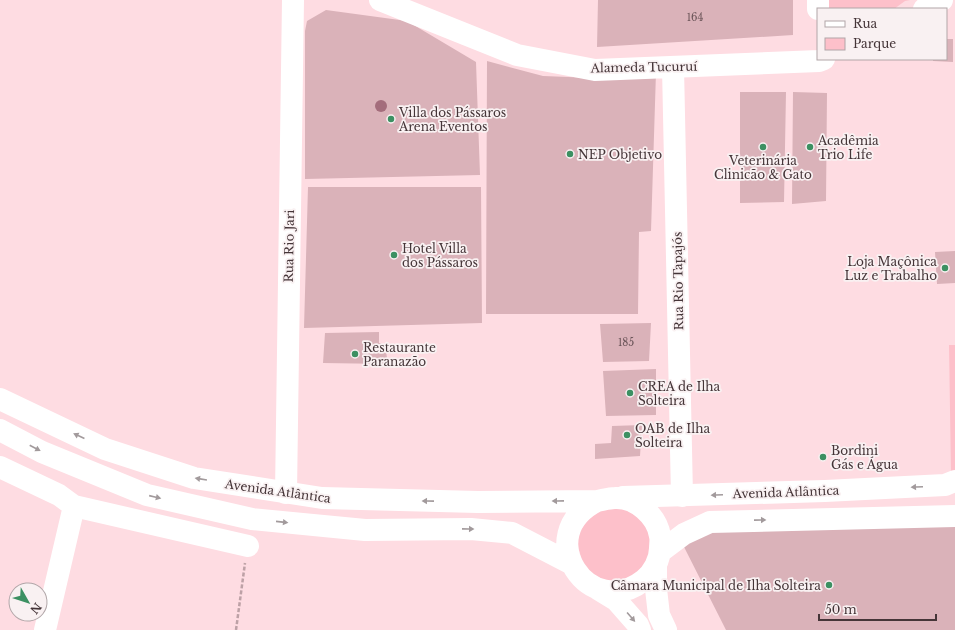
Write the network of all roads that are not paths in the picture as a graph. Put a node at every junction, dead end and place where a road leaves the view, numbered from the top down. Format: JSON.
{"nodes":[{"id":1,"x":293,"y":0,"type":"edge"},
{"id":2,"x":380,"y":0,"type":"edge"},
{"id":3,"x":942,"y":0,"type":"edge"},
{"id":4,"x":926,"y":8,"type":"edge"},
{"id":5,"x":820,"y":60,"type":"edge"},
{"id":6,"x":673,"y":67,"type":"junction"},
{"id":7,"x":0,"y":399,"type":"edge"},
{"id":8,"x":0,"y":430,"type":"edge"},
{"id":9,"x":0,"y":467,"type":"edge"},
{"id":10,"x":955,"y":481,"type":"edge"},
{"id":11,"x":286,"y":493,"type":"junction"},
{"id":12,"x":682,"y":496,"type":"junction"},
{"id":13,"x":606,"y":500,"type":"junction"},
{"id":14,"x":74,"y":506,"type":"junction"},
{"id":15,"x":955,"y":516,"type":"edge"},
{"id":16,"x":248,"y":546,"type":"road end"},
{"id":17,"x":658,"y":558,"type":"junction"},
{"id":18,"x":570,"y":563,"type":"junction"},
{"id":19,"x":597,"y":588,"type":"junction"},
{"id":20,"x":45,"y":630,"type":"edge"},
{"id":21,"x":640,"y":630,"type":"edge"},
{"id":22,"x":666,"y":630,"type":"edge"}],
"edges":[{"from":1,"to":11,"type":"main road","name":"Rua Rio Jari"},
{"from":2,"to":6,"type":"main road","name":"Alameda Tucuruí"},
{"from":3,"to":4,"type":"main road"},
{"from":5,"to":6,"type":"main road","name":"Alameda Tucuruí"},
{"from":6,"to":12,"type":"main road","name":"Rua Rio Tapajós"},
{"from":11,"to":7,"type":"main road","name":"Avenida Atlântica","one_way":true},
{"from":8,"to":18,"type":"main road","one_way":true},
{"from":9,"to":14,"type":"main road"},
{"from":10,"to":12,"type":"main road","name":"Avenida Atlântica","one_way":true},
{"from":13,"to":11,"type":"main road","name":"Avenida Atlântica","one_way":true},
{"from":12,"to":13,"type":"main road","name":"Avenida Atlântica"},
{"from":13,"to":17,"type":"main road"},
{"from":13,"to":18,"type":"main road"},
{"from":14,"to":16,"type":"main road"},
{"from":14,"to":20,"type":"main road"},
{"from":17,"to":15,"type":"main road","one_way":true},
{"from":17,"to":19,"type":"main road"},
{"from":17,"to":22,"type":"main road"},
{"from":18,"to":19,"type":"main road"},
{"from":19,"to":21,"type":"main road","one_way":true}]}
